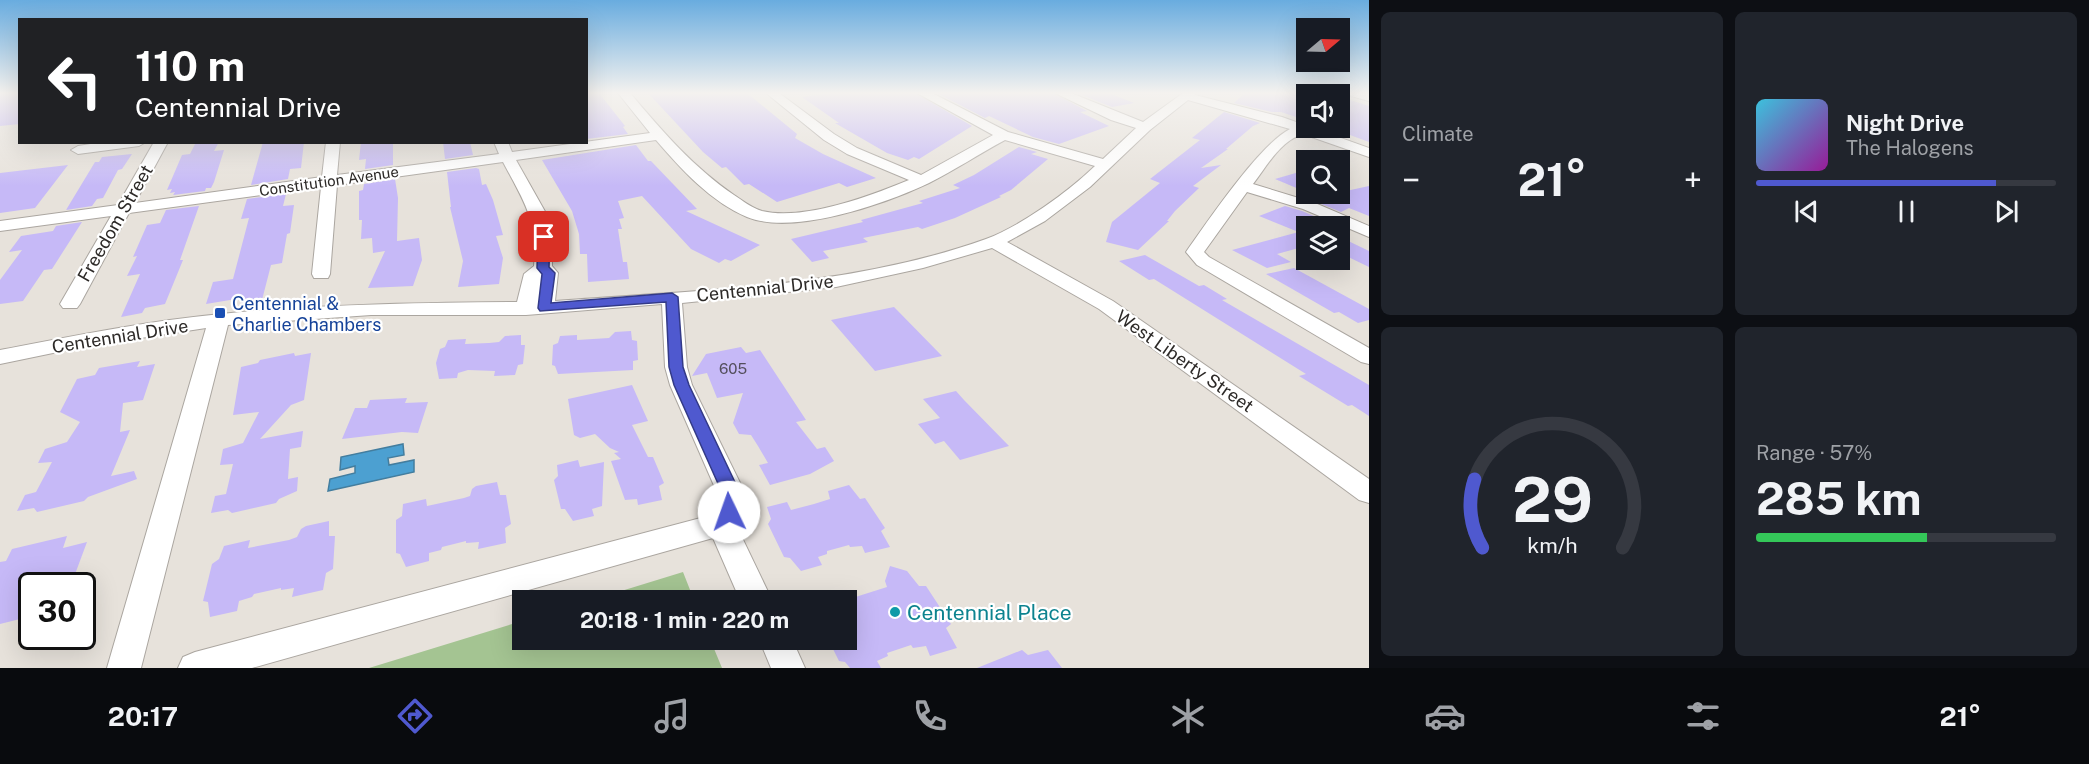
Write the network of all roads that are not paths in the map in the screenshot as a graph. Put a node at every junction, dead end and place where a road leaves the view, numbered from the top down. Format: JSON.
{"nodes":[{"id":1,"x":649,"y":124,"type":"edge"},
{"id":2,"x":811,"y":124,"type":"edge"},
{"id":3,"x":983,"y":124,"type":"edge"},
{"id":4,"x":1137,"y":124,"type":"edge"},
{"id":5,"x":1149,"y":124,"type":"edge"},
{"id":6,"x":1145,"y":127,"type":"junction"},
{"id":7,"x":1296,"y":131,"type":"edge"},
{"id":8,"x":1004,"y":135,"type":"junction"},
{"id":9,"x":659,"y":136,"type":"junction"},
{"id":10,"x":1329,"y":138,"type":"edge"},
{"id":11,"x":588,"y":142,"type":"edge"},
{"id":12,"x":124,"y":144,"type":"edge"},
{"id":13,"x":160,"y":144,"type":"edge"},
{"id":14,"x":333,"y":144,"type":"edge"},
{"id":15,"x":570,"y":144,"type":"edge"},
{"id":16,"x":78,"y":150,"type":"dead end"},
{"id":17,"x":503,"y":150,"type":"edge"},
{"id":18,"x":1369,"y":153,"type":"edge"},
{"id":19,"x":1104,"y":164,"type":"junction"},
{"id":20,"x":921,"y":180,"type":"junction"},
{"id":21,"x":329,"y":181,"type":"junction"},
{"id":22,"x":1243,"y":186,"type":"junction"},
{"id":23,"x":123,"y":211,"type":"junction"},
{"id":24,"x":0,"y":226,"type":"edge"},
{"id":25,"x":1369,"y":232,"type":"edge"},
{"id":26,"x":994,"y":242,"type":"junction"},
{"id":27,"x":321,"y":274,"type":"dead end"},
{"id":28,"x":672,"y":297,"type":"junction"},
{"id":29,"x":70,"y":304,"type":"dead end"},
{"id":30,"x":535,"y":308,"type":"junction"},
{"id":31,"x":219,"y":320,"type":"junction"},
{"id":32,"x":0,"y":357,"type":"edge"},
{"id":33,"x":1369,"y":357,"type":"edge"},
{"id":34,"x":1369,"y":492,"type":"edge"},
{"id":35,"x":721,"y":524,"type":"junction"},
{"id":36,"x":751,"y":590,"type":"edge"},
{"id":37,"x":780,"y":650,"type":"edge"},
{"id":38,"x":124,"y":668,"type":"edge"},
{"id":39,"x":195,"y":668,"type":"edge"},
{"id":40,"x":788,"y":668,"type":"edge"}],
"edges":[{"from":1,"to":9,"type":"street"},
{"from":2,"to":20,"type":"street"},
{"from":3,"to":8,"type":"street"},
{"from":4,"to":6,"type":"street"},
{"from":5,"to":6,"type":"street","name":"Centennial Drive"},
{"from":6,"to":19,"type":"street","name":"Centennial Drive"},
{"from":7,"to":22,"type":"street"},
{"from":8,"to":19,"type":"street"},
{"from":8,"to":20,"type":"street"},
{"from":9,"to":11,"type":"street","name":"Constitution Avenue"},
{"from":9,"to":20,"type":"street"},
{"from":10,"to":18,"type":"street"},
{"from":12,"to":16,"type":"street"},
{"from":13,"to":23,"type":"street","name":"Freedom Street"},
{"from":14,"to":21,"type":"street"},
{"from":15,"to":17,"type":"street","name":"Constitution Avenue"},
{"from":17,"to":21,"type":"street","name":"Constitution Avenue"},
{"from":17,"to":30,"type":"street"},
{"from":19,"to":26,"type":"street","name":"Centennial Drive"},
{"from":21,"to":23,"type":"street","name":"Constitution Avenue"},
{"from":21,"to":27,"type":"street"},
{"from":22,"to":25,"type":"street"},
{"from":22,"to":33,"type":"street"},
{"from":23,"to":24,"type":"street","name":"Constitution Avenue"},
{"from":23,"to":29,"type":"street","name":"Freedom Street"},
{"from":26,"to":28,"type":"street","name":"Centennial Drive"},
{"from":26,"to":34,"type":"street","name":"West Liberty Street"},
{"from":28,"to":30,"type":"street","name":"Centennial Drive"},
{"from":28,"to":35,"type":"street"},
{"from":30,"to":31,"type":"street","name":"Centennial Drive"},
{"from":31,"to":32,"type":"street","name":"Centennial Drive"},
{"from":31,"to":38,"type":"street"},
{"from":35,"to":36,"type":"street"},
{"from":35,"to":39,"type":"street"},
{"from":37,"to":40,"type":"street"}]}
